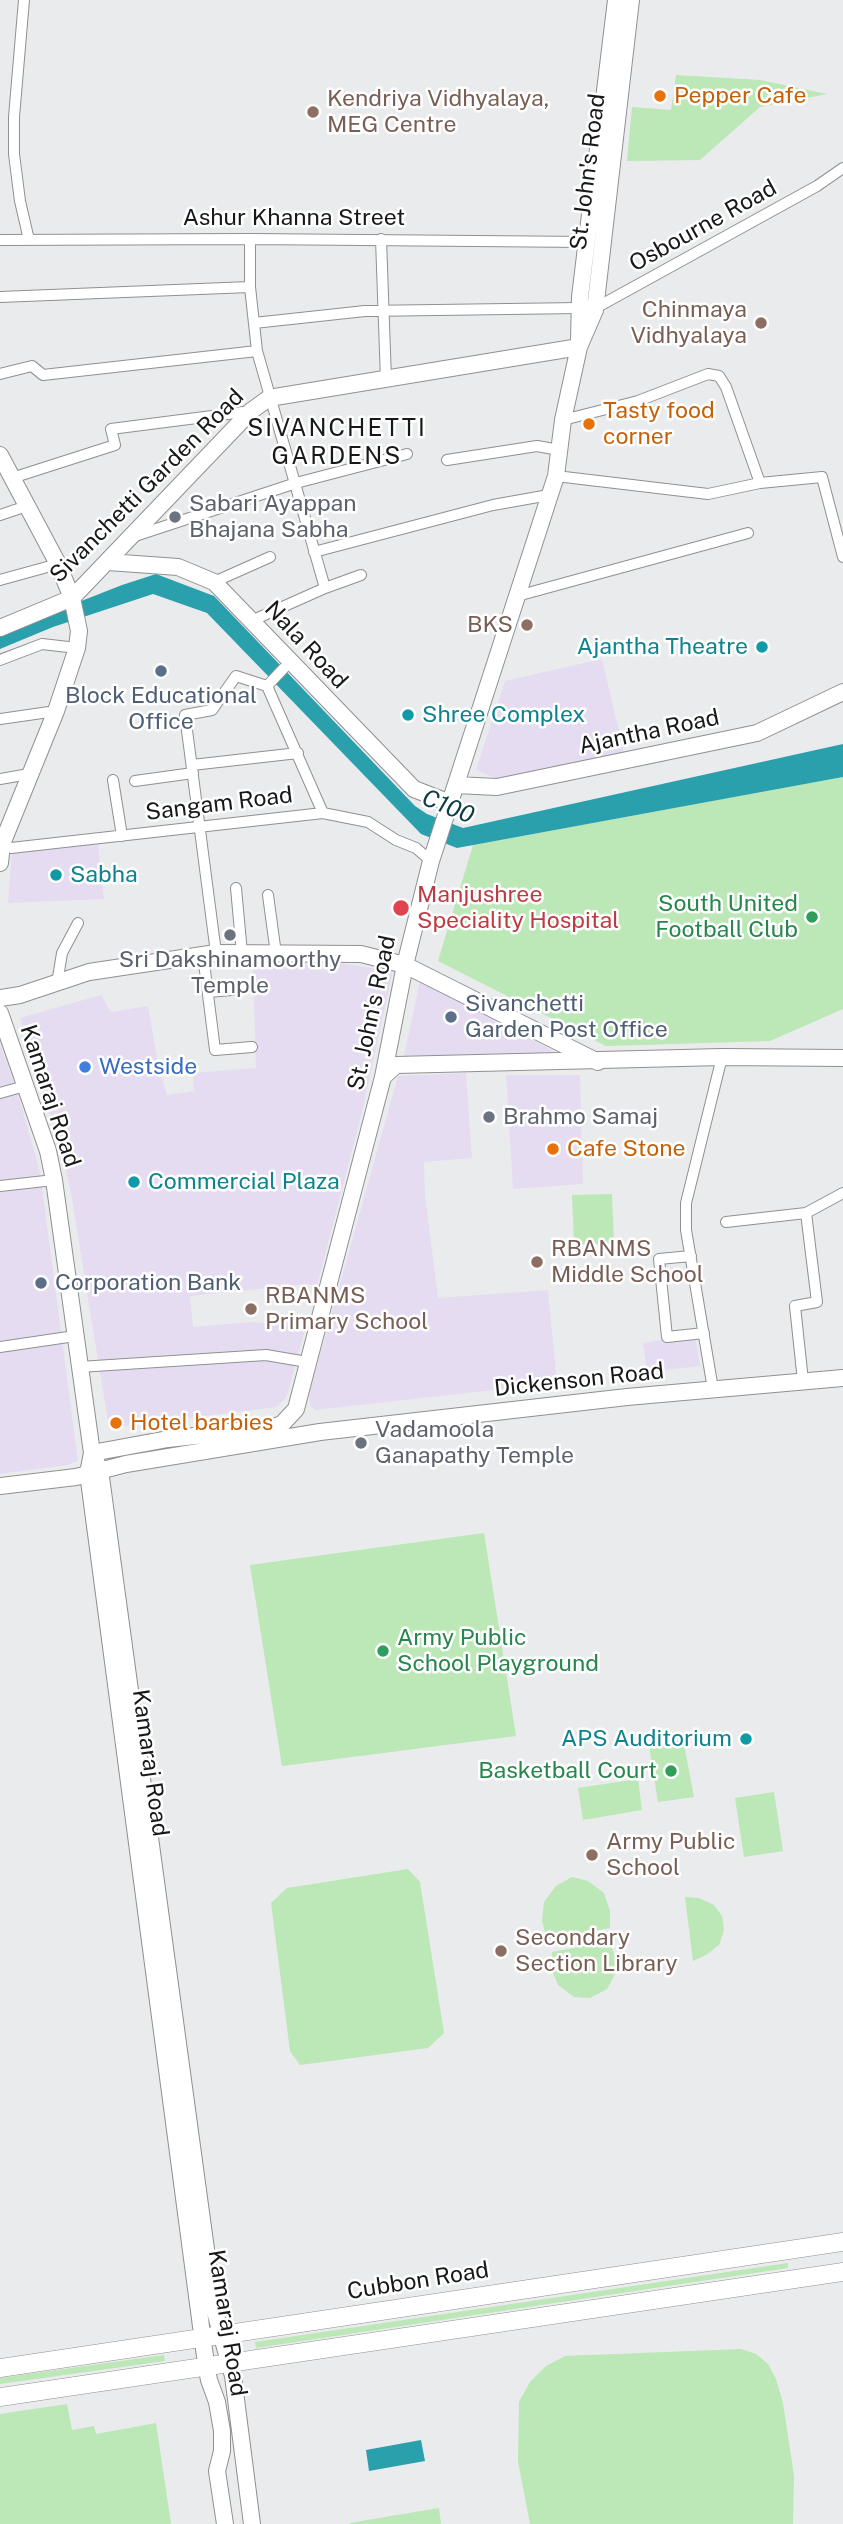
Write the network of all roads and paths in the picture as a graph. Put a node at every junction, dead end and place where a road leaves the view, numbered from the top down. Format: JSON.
{"nodes":[{"id":1,"x":24,"y":0,"type":"edge"},
{"id":2,"x":616,"y":0,"type":"edge"},
{"id":3,"x":631,"y":0,"type":"edge"},
{"id":4,"x":843,"y":167,"type":"edge"},
{"id":5,"x":250,"y":239,"type":"junction"},
{"id":6,"x":381,"y":239,"type":"junction"},
{"id":7,"x":0,"y":240,"type":"edge"},
{"id":8,"x":29,"y":240,"type":"junction"},
{"id":9,"x":587,"y":242,"type":"junction"},
{"id":10,"x":250,"y":287,"type":"junction"},
{"id":11,"x":0,"y":297,"type":"edge"},
{"id":12,"x":584,"y":310,"type":"junction"},
{"id":13,"x":383,"y":311,"type":"junction"},
{"id":14,"x":254,"y":323,"type":"junction"},
{"id":15,"x":579,"y":347,"type":"junction"},
{"id":16,"x":257,"y":351,"type":"junction"},
{"id":17,"x":0,"y":374,"type":"edge"},
{"id":18,"x":386,"y":380,"type":"junction"},
{"id":19,"x":269,"y":398,"type":"junction"},
{"id":20,"x":251,"y":411,"type":"junction"},
{"id":21,"x":563,"y":420,"type":"junction"},
{"id":22,"x":559,"y":450,"type":"junction"},
{"id":23,"x":407,"y":454,"type":"dead end"},
{"id":24,"x":0,"y":455,"type":"edge"},
{"id":25,"x":447,"y":460,"type":"dead end"},
{"id":26,"x":556,"y":476,"type":"junction"},
{"id":27,"x":12,"y":478,"type":"junction"},
{"id":28,"x":296,"y":483,"type":"junction"},
{"id":29,"x":760,"y":483,"type":"junction"},
{"id":30,"x":549,"y":495,"type":"junction"},
{"id":31,"x":27,"y":506,"type":"junction"},
{"id":32,"x":0,"y":514,"type":"edge"},
{"id":33,"x":748,"y":533,"type":"dead end"},
{"id":34,"x":130,"y":538,"type":"junction"},
{"id":35,"x":314,"y":552,"type":"junction"},
{"id":36,"x":270,"y":557,"type":"dead end"},
{"id":37,"x":843,"y":557,"type":"edge"},
{"id":38,"x":108,"y":562,"type":"junction"},
{"id":39,"x":58,"y":564,"type":"junction"},
{"id":40,"x":361,"y":575,"type":"dead end"},
{"id":41,"x":0,"y":580,"type":"edge"},
{"id":42,"x":214,"y":582,"type":"junction"},
{"id":43,"x":325,"y":588,"type":"junction"},
{"id":44,"x":517,"y":596,"type":"junction"},
{"id":45,"x":72,"y":598,"type":"junction"},
{"id":46,"x":251,"y":621,"type":"junction"},
{"id":47,"x":0,"y":628,"type":"edge"},
{"id":48,"x":77,"y":648,"type":"junction"},
{"id":49,"x":0,"y":660,"type":"edge"},
{"id":50,"x":284,"y":668,"type":"dead end"},
{"id":51,"x":269,"y":684,"type":"junction"},
{"id":52,"x":843,"y":692,"type":"edge"},
{"id":53,"x":56,"y":711,"type":"junction"},
{"id":54,"x":0,"y":719,"type":"edge"},
{"id":55,"x":298,"y":753,"type":"junction"},
{"id":56,"x":193,"y":769,"type":"junction"},
{"id":57,"x":29,"y":774,"type":"junction"},
{"id":58,"x":0,"y":779,"type":"edge"},
{"id":59,"x":113,"y":780,"type":"dead end"},
{"id":60,"x":135,"y":781,"type":"dead end"},
{"id":61,"x":456,"y":785,"type":"junction"},
{"id":62,"x":448,"y":809,"type":"junction"},
{"id":63,"x":323,"y":813,"type":"junction"},
{"id":64,"x":200,"y":827,"type":"junction"},
{"id":65,"x":122,"y":836,"type":"junction"},
{"id":66,"x":1,"y":844,"type":"edge"},
{"id":67,"x":431,"y":861,"type":"junction"},
{"id":68,"x":0,"y":863,"type":"edge"},
{"id":69,"x":236,"y":888,"type":"dead end"},
{"id":70,"x":268,"y":895,"type":"dead end"},
{"id":71,"x":78,"y":923,"type":"dead end"},
{"id":72,"x":242,"y":953,"type":"junction"},
{"id":73,"x":210,"y":954,"type":"junction"},
{"id":74,"x":276,"y":954,"type":"junction"},
{"id":75,"x":405,"y":965,"type":"junction"},
{"id":76,"x":57,"y":984,"type":"junction"},
{"id":77,"x":243,"y":989,"type":"dead end"},
{"id":78,"x":208,"y":992,"type":"junction"},
{"id":79,"x":0,"y":998,"type":"edge"},
{"id":80,"x":0,"y":1013,"type":"edge"},
{"id":81,"x":252,"y":1047,"type":"dead end"},
{"id":82,"x":722,"y":1058,"type":"junction"},
{"id":83,"x":843,"y":1058,"type":"edge"},
{"id":84,"x":598,"y":1062,"type":"junction"},
{"id":85,"x":383,"y":1077,"type":"junction"},
{"id":86,"x":25,"y":1086,"type":"junction"},
{"id":87,"x":0,"y":1093,"type":"edge"},
{"id":88,"x":54,"y":1180,"type":"junction"},
{"id":89,"x":0,"y":1186,"type":"edge"},
{"id":90,"x":843,"y":1193,"type":"edge"},
{"id":91,"x":806,"y":1213,"type":"junction"},
{"id":92,"x":726,"y":1222,"type":"dead end"},
{"id":93,"x":691,"y":1255,"type":"junction"},
{"id":94,"x":704,"y":1333,"type":"junction"},
{"id":95,"x":75,"y":1336,"type":"junction"},
{"id":96,"x":0,"y":1347,"type":"edge"},
{"id":97,"x":307,"y":1362,"type":"junction"},
{"id":98,"x":79,"y":1367,"type":"junction"},
{"id":99,"x":843,"y":1378,"type":"edge"},
{"id":100,"x":803,"y":1381,"type":"junction"},
{"id":101,"x":713,"y":1389,"type":"junction"},
{"id":102,"x":296,"y":1409,"type":"junction"},
{"id":103,"x":320,"y":1433,"type":"junction"},
{"id":104,"x":92,"y":1453,"type":"junction"},
{"id":105,"x":94,"y":1471,"type":"junction"},
{"id":106,"x":0,"y":1486,"type":"edge"},
{"id":107,"x":182,"y":2118,"type":"junction"},
{"id":108,"x":843,"y":2242,"type":"edge"},
{"id":109,"x":804,"y":2248,"type":"junction"},
{"id":110,"x":843,"y":2272,"type":"edge"},
{"id":111,"x":808,"y":2277,"type":"junction"},
{"id":112,"x":222,"y":2334,"type":"junction"},
{"id":113,"x":203,"y":2336,"type":"junction"},
{"id":114,"x":229,"y":2361,"type":"junction"},
{"id":115,"x":206,"y":2364,"type":"junction"},
{"id":116,"x":0,"y":2368,"type":"edge"},
{"id":117,"x":0,"y":2397,"type":"edge"},
{"id":118,"x":225,"y":2524,"type":"edge"},
{"id":119,"x":253,"y":2524,"type":"edge"}],
"edges":[{"from":1,"to":8,"type":"street"},
{"from":2,"to":9,"type":"main road","name":"St. John's Road"},
{"from":3,"to":12,"type":"main road","name":"St. John's Road"},
{"from":4,"to":12,"type":"street","name":"Osbourne Road"},
{"from":5,"to":6,"type":"street","name":"Ashur Khanna Street"},
{"from":5,"to":8,"type":"street","name":"Ashur Khanna Street"},
{"from":5,"to":10,"type":"street"},
{"from":6,"to":9,"type":"street","name":"Ashur Khanna Street"},
{"from":6,"to":13,"type":"street"},
{"from":7,"to":8,"type":"street","name":"Ashur Khanna Street"},
{"from":9,"to":12,"type":"main road","name":"St. John's Road"},
{"from":10,"to":11,"type":"street"},
{"from":10,"to":14,"type":"street"},
{"from":12,"to":13,"type":"street"},
{"from":12,"to":15,"type":"main road","name":"St. John's Road"},
{"from":13,"to":14,"type":"street"},
{"from":13,"to":18,"type":"street"},
{"from":14,"to":16,"type":"street"},
{"from":15,"to":18,"type":"main road","name":"Sivanchetti Garden Road"},
{"from":15,"to":21,"type":"main road","name":"St. John's Road"},
{"from":16,"to":17,"type":"street"},
{"from":16,"to":19,"type":"street"},
{"from":18,"to":19,"type":"main road","name":"Sivanchetti Garden Road"},
{"from":19,"to":20,"type":"main road","name":"Sivanchetti Garden Road"},
{"from":19,"to":28,"type":"street"},
{"from":20,"to":27,"type":"street"},
{"from":20,"to":34,"type":"main road","name":"Sivanchetti Garden Road"},
{"from":21,"to":22,"type":"main road","name":"St. John's Road"},
{"from":21,"to":29,"type":"street"},
{"from":22,"to":25,"type":"street"},
{"from":22,"to":26,"type":"main road","name":"St. John's Road"},
{"from":23,"to":28,"type":"street"},
{"from":24,"to":27,"type":"main road"},
{"from":26,"to":29,"type":"street"},
{"from":26,"to":30,"type":"main road","name":"St. John's Road"},
{"from":27,"to":31,"type":"main road"},
{"from":28,"to":34,"type":"street"},
{"from":28,"to":35,"type":"street"},
{"from":29,"to":37,"type":"street"},
{"from":30,"to":35,"type":"street"},
{"from":30,"to":44,"type":"main road","name":"St. John's Road"},
{"from":31,"to":32,"type":"street"},
{"from":31,"to":39,"type":"main road"},
{"from":33,"to":44,"type":"street"},
{"from":34,"to":38,"type":"main road","name":"Sivanchetti Garden Road"},
{"from":35,"to":43,"type":"street"},
{"from":36,"to":42,"type":"street"},
{"from":38,"to":42,"type":"main road","name":"Nala Road"},
{"from":38,"to":45,"type":"main road","name":"Sivanchetti Garden Road"},
{"from":39,"to":41,"type":"street"},
{"from":39,"to":45,"type":"main road"},
{"from":40,"to":43,"type":"street"},
{"from":42,"to":46,"type":"main road","name":"Nala Road"},
{"from":43,"to":46,"type":"street"},
{"from":44,"to":61,"type":"main road","name":"St. John's Road"},
{"from":45,"to":47,"type":"main road","name":"Sivanchetti Garden Road"},
{"from":45,"to":48,"type":"main road"},
{"from":46,"to":62,"type":"main road","name":"Nala Road"},
{"from":48,"to":49,"type":"street"},
{"from":48,"to":53,"type":"main road"},
{"from":50,"to":51,"type":"street"},
{"from":51,"to":55,"type":"street"},
{"from":51,"to":56,"type":"street"},
{"from":52,"to":61,"type":"main road","name":"Ajantha Road"},
{"from":53,"to":54,"type":"street"},
{"from":53,"to":57,"type":"main road"},
{"from":55,"to":56,"type":"street"},
{"from":55,"to":63,"type":"street"},
{"from":56,"to":60,"type":"street"},
{"from":56,"to":64,"type":"street"},
{"from":57,"to":58,"type":"street"},
{"from":57,"to":66,"type":"main road"},
{"from":59,"to":65,"type":"street"},
{"from":61,"to":62,"type":"main road","name":"St. John's Road"},
{"from":62,"to":67,"type":"main road","name":"St. John's Road"},
{"from":63,"to":64,"type":"street","name":"Sangam Road"},
{"from":63,"to":67,"type":"street","name":"Sangam Road"},
{"from":64,"to":65,"type":"street","name":"Sangam Road"},
{"from":64,"to":73,"type":"street"},
{"from":65,"to":66,"type":"street","name":"Sangam Road"},
{"from":66,"to":68,"type":"main road"},
{"from":67,"to":75,"type":"main road","name":"St. John's Road"},
{"from":69,"to":72,"type":"street"},
{"from":70,"to":74,"type":"street"},
{"from":71,"to":76,"type":"street"},
{"from":72,"to":73,"type":"main road"},
{"from":72,"to":74,"type":"main road"},
{"from":73,"to":76,"type":"main road"},
{"from":73,"to":78,"type":"street"},
{"from":74,"to":75,"type":"main road"},
{"from":75,"to":84,"type":"main road"},
{"from":75,"to":85,"type":"main road","name":"St. John's Road"},
{"from":76,"to":79,"type":"main road"},
{"from":77,"to":78,"type":"street"},
{"from":78,"to":81,"type":"street"},
{"from":80,"to":86,"type":"main road","name":"Kamaraj Road"},
{"from":82,"to":83,"type":"main road"},
{"from":82,"to":84,"type":"main road"},
{"from":82,"to":93,"type":"street"},
{"from":84,"to":85,"type":"main road"},
{"from":85,"to":97,"type":"main road","name":"St. John's Road"},
{"from":86,"to":87,"type":"street"},
{"from":86,"to":88,"type":"main road","name":"Kamaraj Road"},
{"from":88,"to":89,"type":"street"},
{"from":88,"to":95,"type":"main road","name":"Kamaraj Road"},
{"from":90,"to":91,"type":"street"},
{"from":91,"to":92,"type":"street"},
{"from":91,"to":100,"type":"street"},
{"from":93,"to":94,"type":"street"},
{"from":93,"to":94,"type":"street"},
{"from":94,"to":101,"type":"street"},
{"from":95,"to":96,"type":"street"},
{"from":95,"to":98,"type":"main road","name":"Kamaraj Road"},
{"from":97,"to":98,"type":"street"},
{"from":97,"to":102,"type":"main road","name":"St. John's Road"},
{"from":98,"to":104,"type":"main road","name":"Kamaraj Road"},
{"from":99,"to":100,"type":"main road","name":"Dickenson Road"},
{"from":100,"to":101,"type":"main road","name":"Dickenson Road"},
{"from":101,"to":103,"type":"main road","name":"Dickenson Road"},
{"from":102,"to":103,"type":"main road"},
{"from":102,"to":104,"type":"main road"},
{"from":103,"to":105,"type":"main road","name":"Dickenson Road"},
{"from":104,"to":105,"type":"main road","name":"Kamaraj Road"},
{"from":105,"to":106,"type":"main road","name":"Dickenson Road"},
{"from":105,"to":107,"type":"main road","name":"Kamaraj Road"},
{"from":107,"to":112,"type":"main road","name":"Kamaraj Road"},
{"from":107,"to":113,"type":"main road","name":"Kamaraj Road"},
{"from":108,"to":109,"type":"main road","name":"Cubbon Road"},
{"from":109,"to":111,"type":"main road"},
{"from":109,"to":112,"type":"main road","name":"Cubbon Road"},
{"from":110,"to":111,"type":"main road"},
{"from":111,"to":114,"type":"main road"},
{"from":112,"to":113,"type":"main road","name":"Cubbon Road"},
{"from":112,"to":114,"type":"main road","name":"Kamaraj Road"},
{"from":113,"to":115,"type":"main road","name":"Kamaraj Road"},
{"from":113,"to":116,"type":"main road","name":"Cubbon Road"},
{"from":114,"to":115,"type":"main road"},
{"from":114,"to":119,"type":"main road","name":"Kamaraj Road"},
{"from":115,"to":117,"type":"main road"},
{"from":115,"to":118,"type":"main road","name":"Kamaraj Road"}]}
